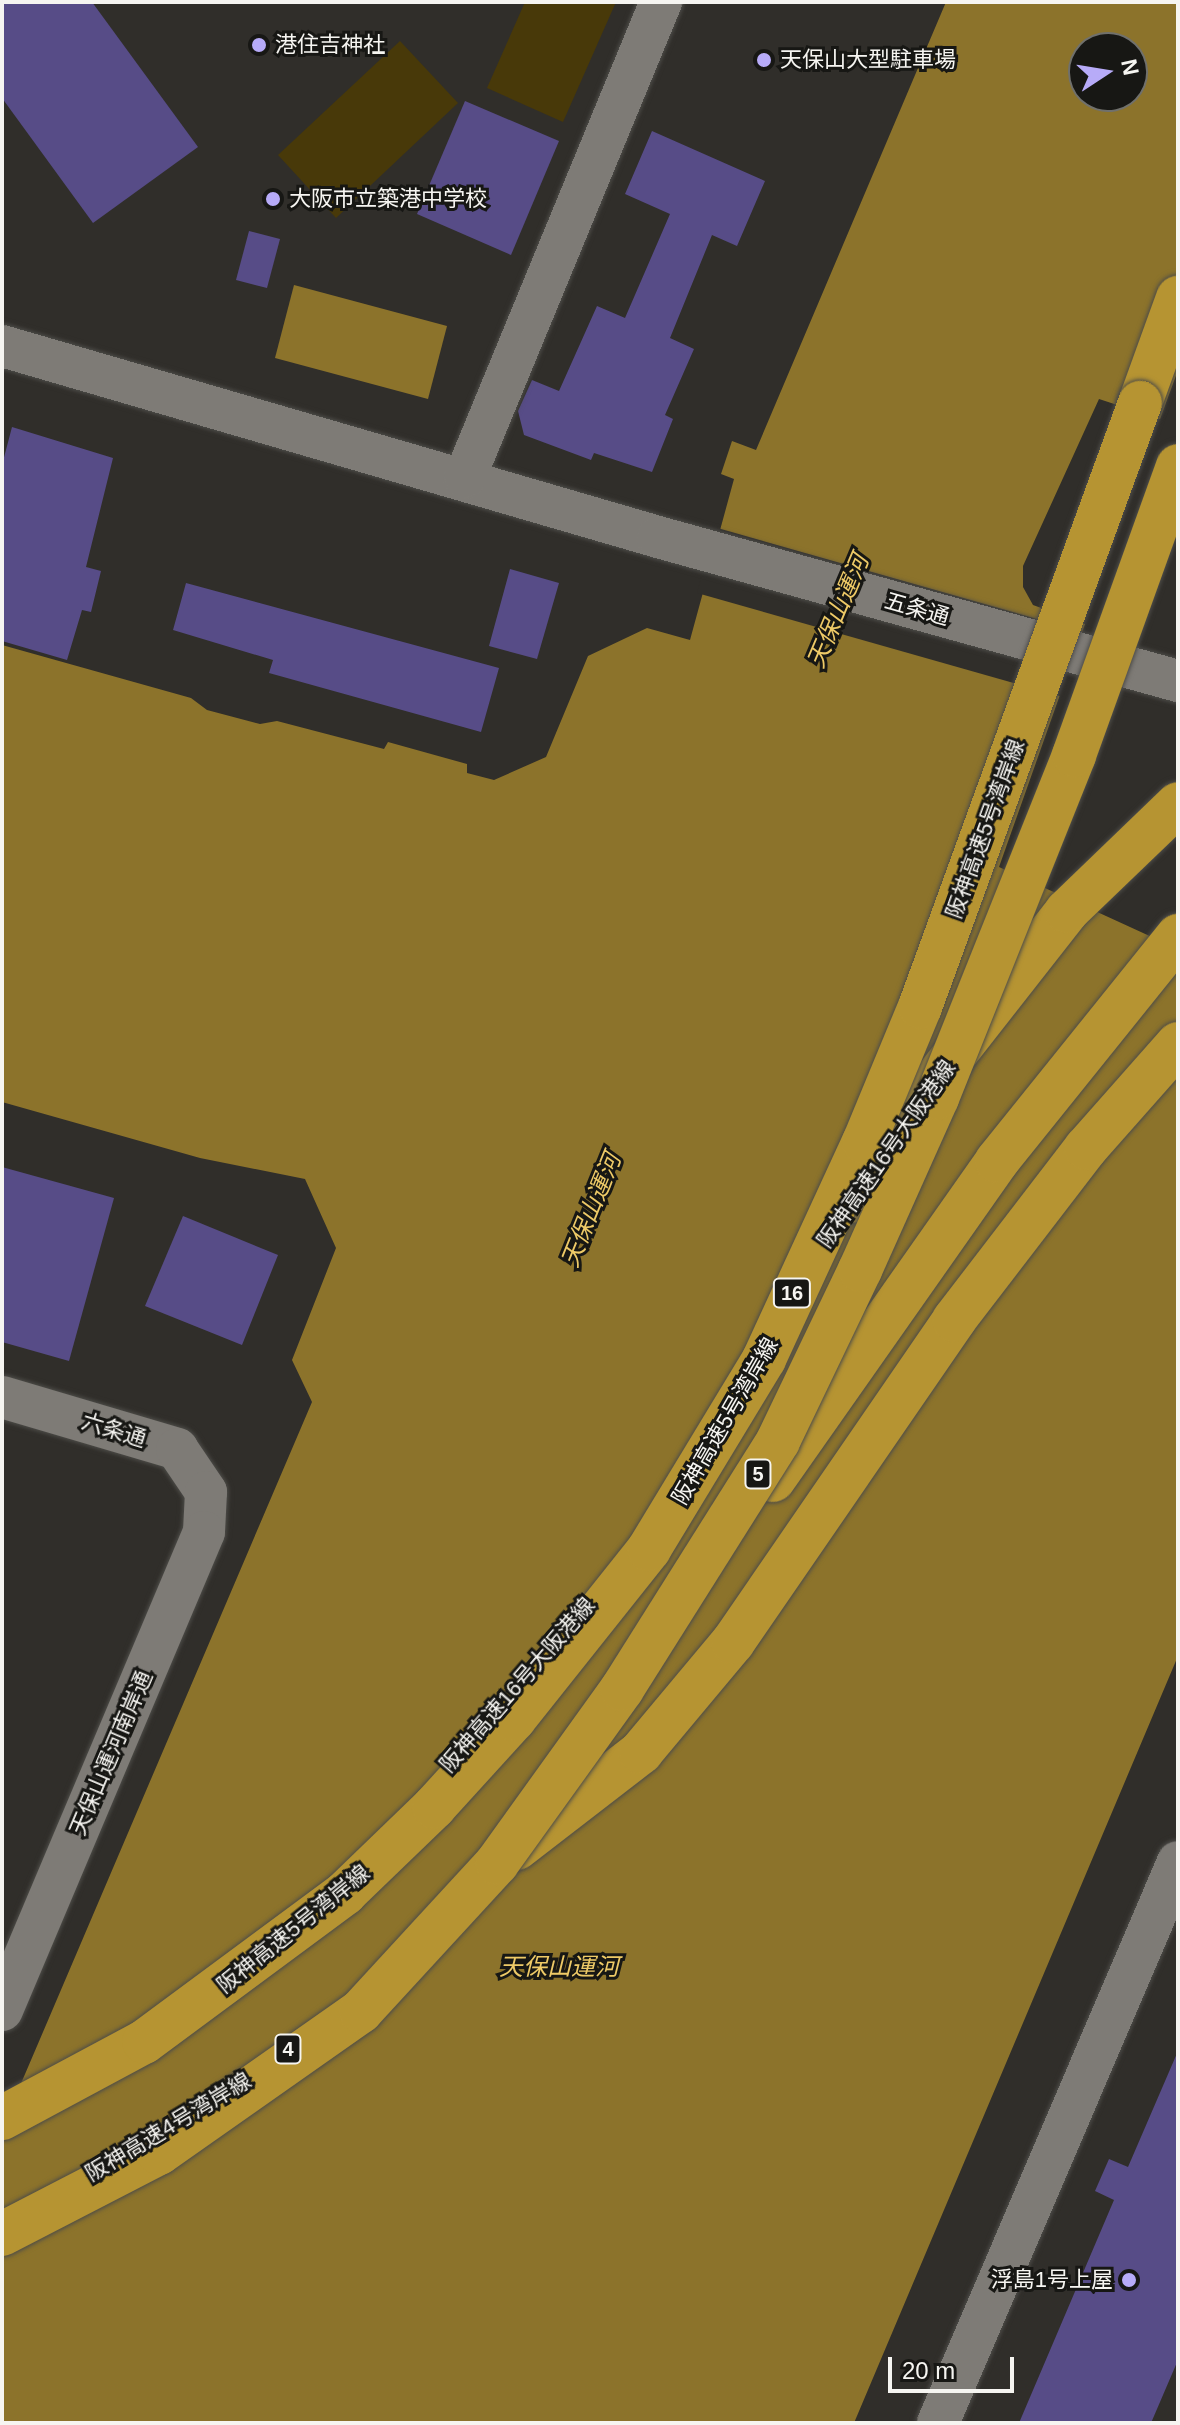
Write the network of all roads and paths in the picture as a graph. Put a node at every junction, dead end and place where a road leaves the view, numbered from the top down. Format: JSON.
{"nodes":[{"id":1,"x":661,"y":2,"type":"edge"},
{"id":2,"x":1178,"y":298,"type":"edge"},
{"id":3,"x":2,"y":346,"type":"edge"},
{"id":4,"x":1178,"y":466,"type":"edge"},
{"id":5,"x":465,"y":477,"type":"junction"},
{"id":6,"x":1178,"y":681,"type":"edge"},
{"id":7,"x":1178,"y":804,"type":"edge"},
{"id":8,"x":1178,"y":936,"type":"edge"},
{"id":9,"x":1178,"y":1044,"type":"edge"},
{"id":10,"x":2,"y":1397,"type":"edge"},
{"id":11,"x":206,"y":1492,"type":"joint"},
{"id":12,"x":538,"y":1828,"type":"junction"},
{"id":13,"x":1178,"y":1862,"type":"edge"},
{"id":14,"x":2,"y":2010,"type":"edge"},
{"id":15,"x":2,"y":2097,"type":"edge"},
{"id":16,"x":2,"y":2118,"type":"edge"},
{"id":17,"x":2,"y":2218,"type":"edge"},
{"id":18,"x":2,"y":2234,"type":"edge"},
{"id":19,"x":938,"y":2423,"type":"edge"}],
"edges":[{"from":1,"to":5,"type":"street"},
{"from":2,"to":16,"type":"highway","name":"阪神高速5号湾岸線","number":"5","bridge":true},
{"from":3,"to":5,"type":"street","name":"五条通"},
{"from":4,"to":18,"type":"highway","number":"5","bridge":true},
{"from":5,"to":6,"type":"street","name":"五条通"},
{"from":7,"to":15,"type":"highway","name":"阪神高速16号大阪港線","number":"16","bridge":true},
{"from":8,"to":12,"type":"highway"},
{"from":9,"to":12,"type":"highway"},
{"from":10,"to":11,"type":"street","name":"六条通"},
{"from":11,"to":14,"type":"street","name":"天保山運河南岸通"},
{"from":12,"to":17,"type":"highway","name":"阪神高速4号湾岸線","number":"4","bridge":true},
{"from":13,"to":19,"type":"street"}]}
